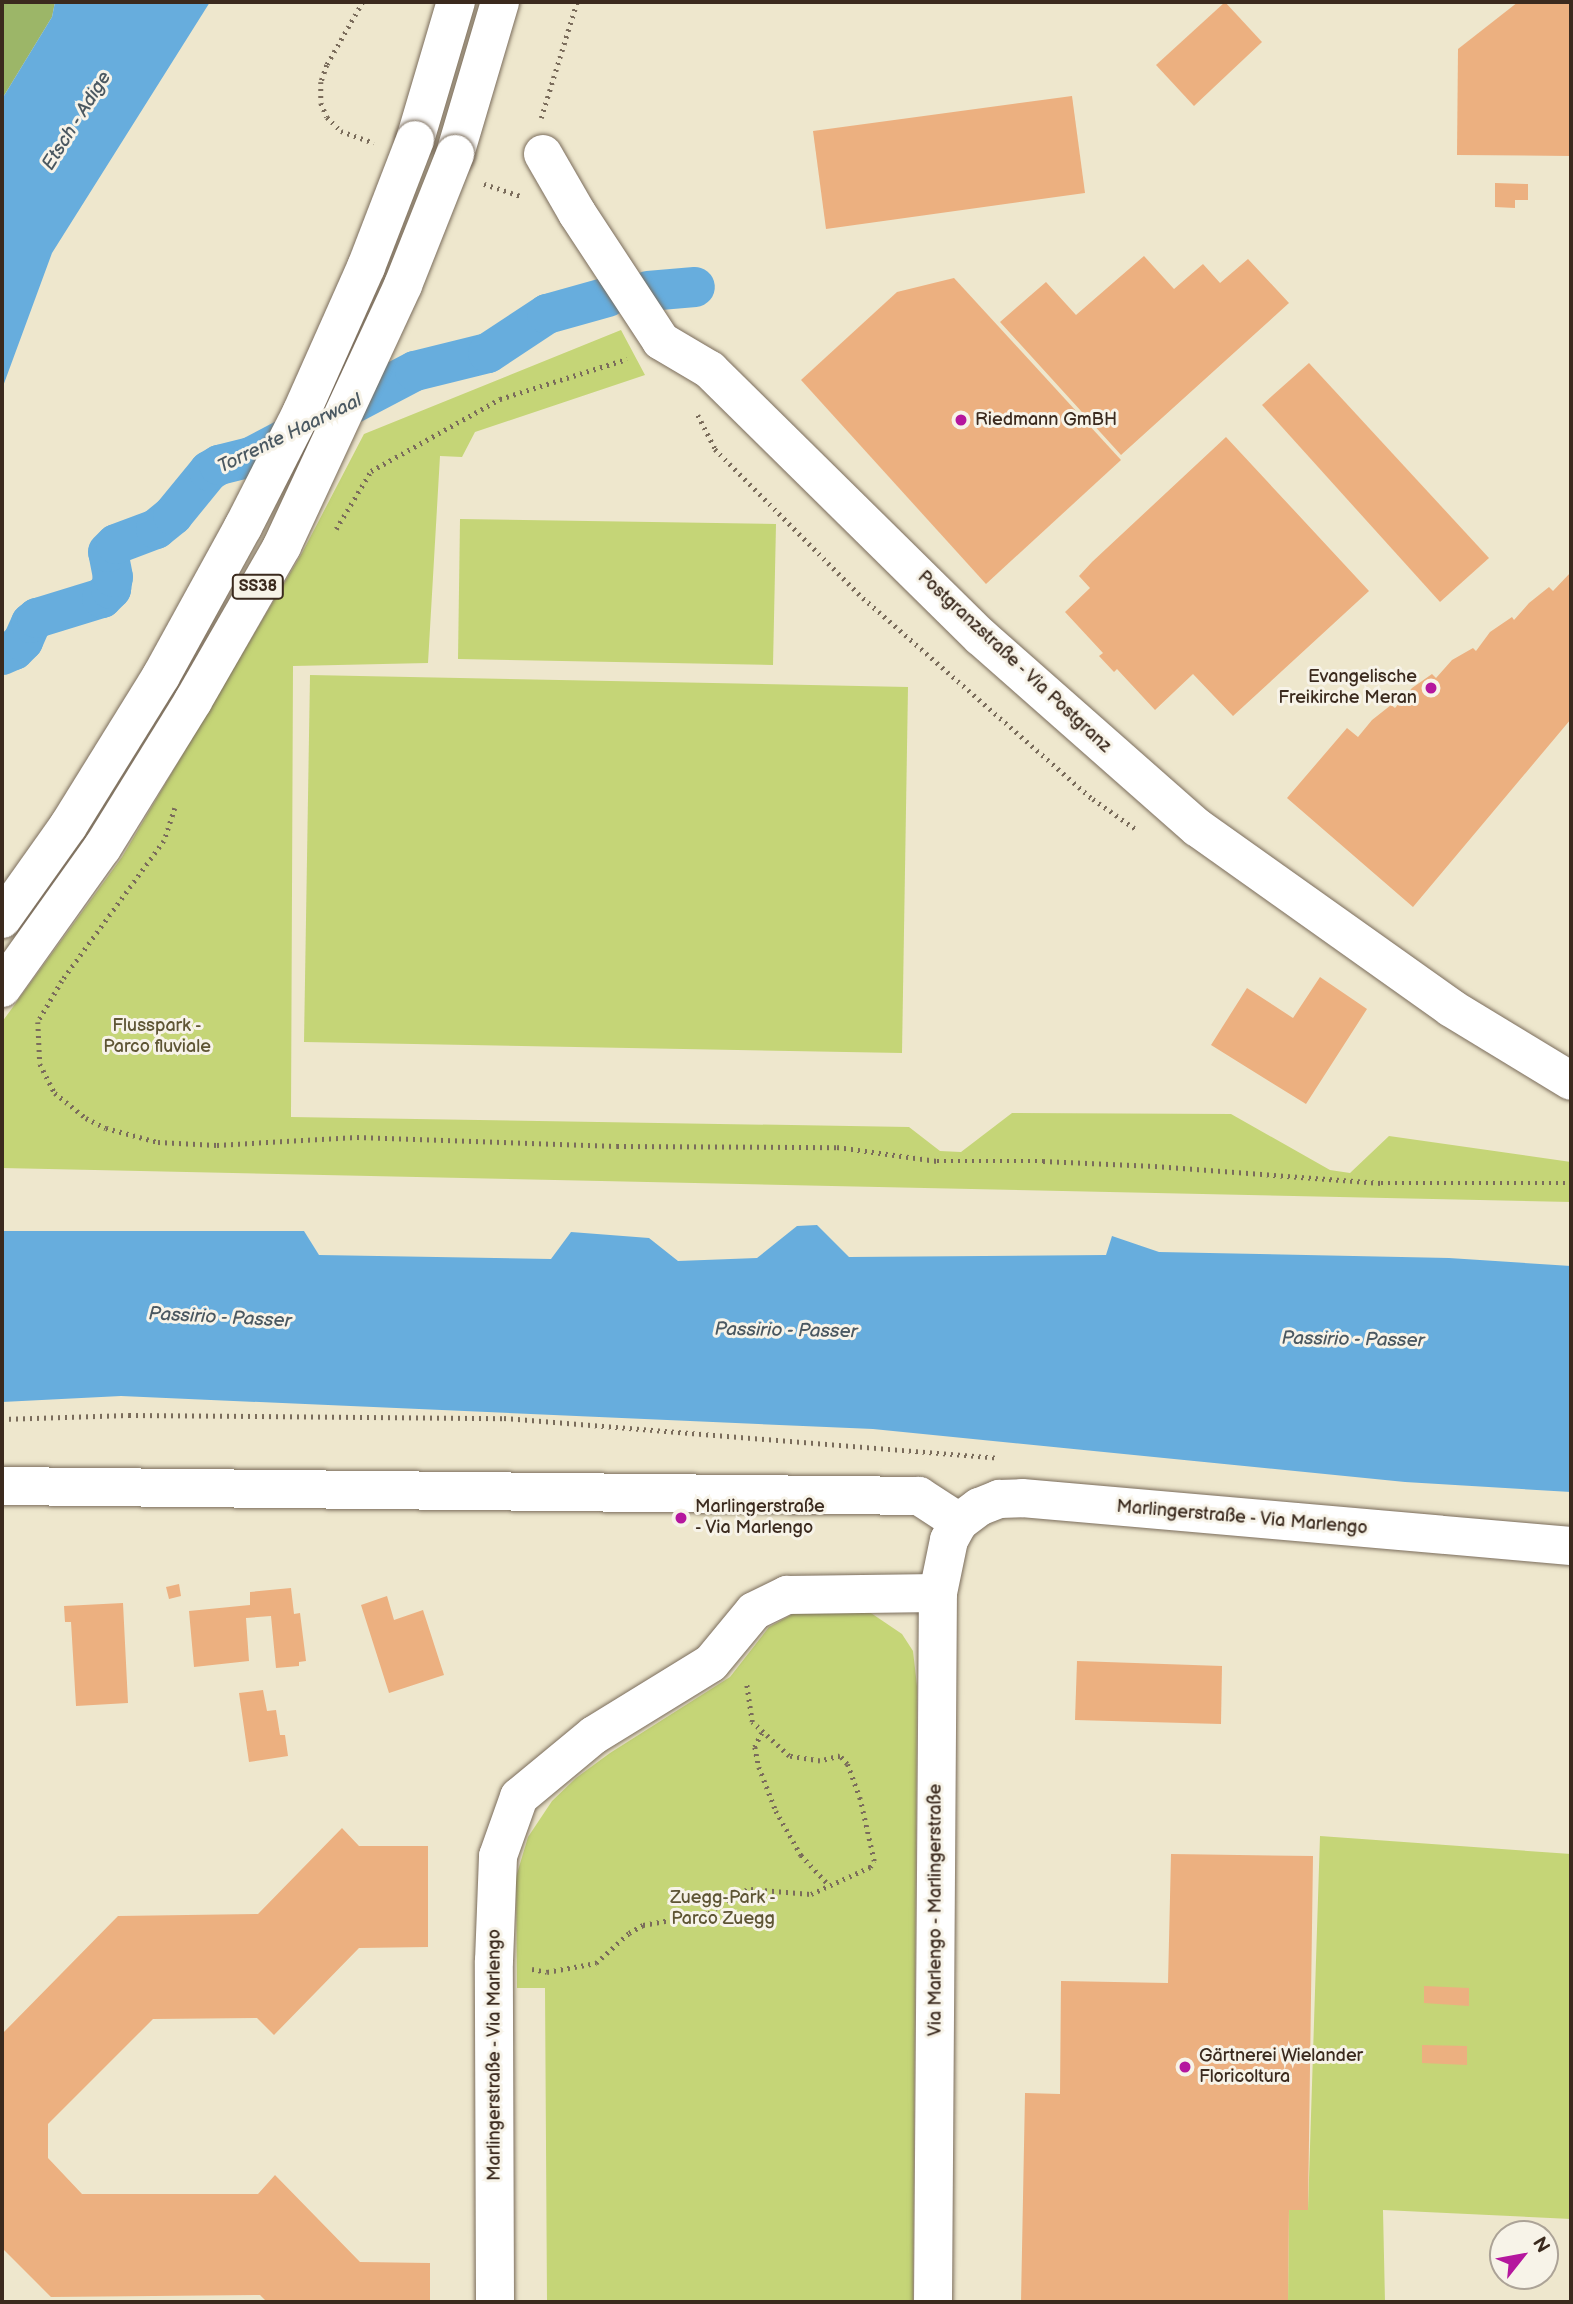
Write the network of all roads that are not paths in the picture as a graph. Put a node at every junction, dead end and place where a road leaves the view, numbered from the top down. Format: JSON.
{"nodes":[{"id":1,"x":456,"y":2,"type":"edge"},
{"id":2,"x":500,"y":2,"type":"edge"},
{"id":3,"x":544,"y":154,"type":"road end"},
{"id":4,"x":2,"y":919,"type":"edge"},
{"id":5,"x":2,"y":988,"type":"edge"},
{"id":6,"x":1571,"y":1081,"type":"edge"},
{"id":7,"x":2,"y":1486,"type":"edge"},
{"id":8,"x":960,"y":1522,"type":"junction"},
{"id":9,"x":1571,"y":1546,"type":"edge"},
{"id":10,"x":938,"y":1593,"type":"junction"},
{"id":11,"x":495,"y":2302,"type":"edge"},
{"id":12,"x":933,"y":2302,"type":"edge"}],
"edges":[{"from":1,"to":4,"type":"main road","number":"SS38","bridge":true},
{"from":2,"to":5,"type":"main road","number":"SS38","bridge":true},
{"from":3,"to":6,"type":"main road","name":"Postgranzstraße - Via Postgranz"},
{"from":7,"to":8,"type":"main road"},
{"from":8,"to":9,"type":"main road","name":"Marlingerstraße - Via Marlengo"},
{"from":8,"to":10,"type":"main road","name":"Via Marlengo - Marlingerstraße"},
{"from":10,"to":11,"type":"main road","name":"Marlingerstraße - Via Marlengo"},
{"from":10,"to":12,"type":"main road","name":"Via Marlengo - Marlingerstraße"}]}
